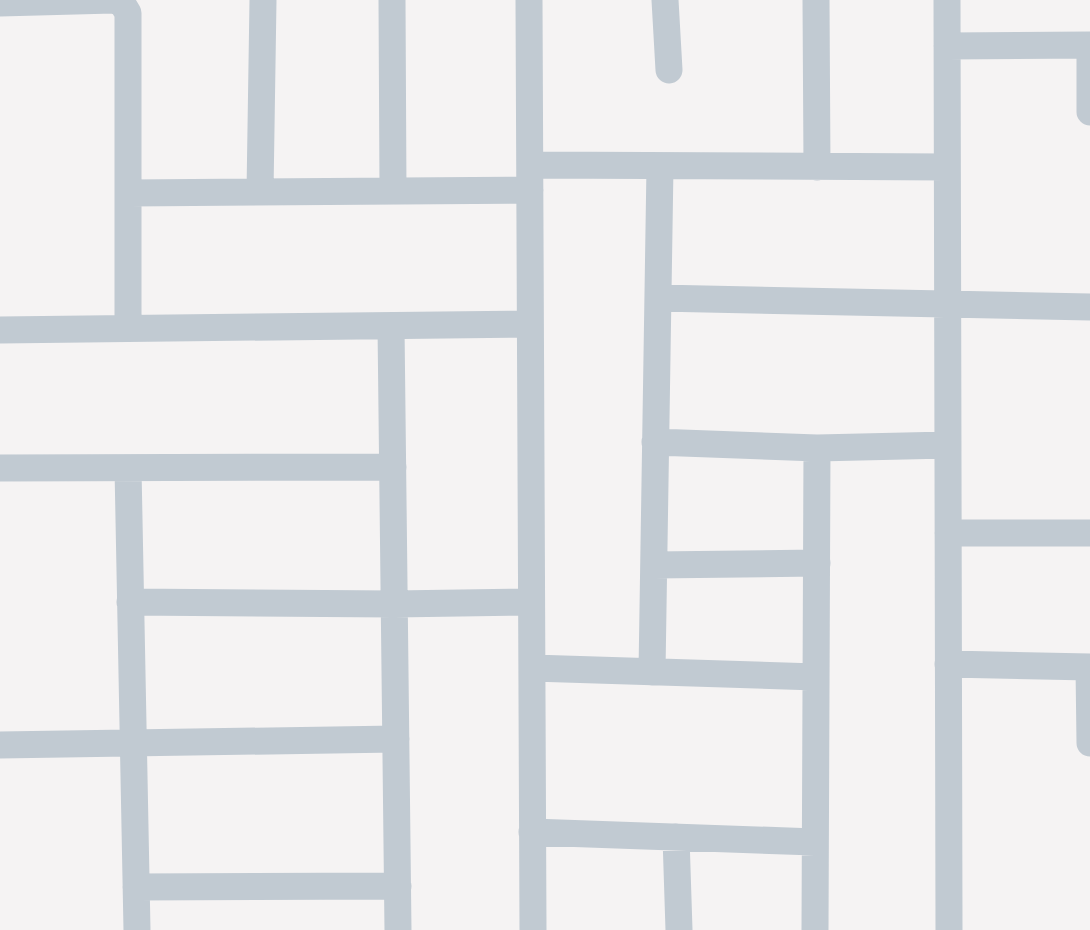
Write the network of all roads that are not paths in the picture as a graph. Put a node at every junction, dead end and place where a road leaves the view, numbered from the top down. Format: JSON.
{"nodes":[{"id":1,"x":263,"y":0,"type":"edge"},
{"id":2,"x":392,"y":0,"type":"edge"},
{"id":3,"x":529,"y":0,"type":"edge"},
{"id":4,"x":665,"y":0,"type":"edge"},
{"id":5,"x":816,"y":0,"type":"edge"},
{"id":6,"x":947,"y":0,"type":"edge"},
{"id":7,"x":0,"y":3,"type":"edge"},
{"id":8,"x":1090,"y":45,"type":"edge"},
{"id":9,"x":947,"y":46,"type":"junction"},
{"id":10,"x":669,"y":70,"type":"dead end"},
{"id":11,"x":1090,"y":112,"type":"edge"},
{"id":12,"x":660,"y":166,"type":"junction"},
{"id":13,"x":818,"y":167,"type":"junction"},
{"id":14,"x":947,"y":167,"type":"junction"},
{"id":15,"x":530,"y":178,"type":"junction"},
{"id":16,"x":393,"y":191,"type":"junction"},
{"id":17,"x":260,"y":192,"type":"junction"},
{"id":18,"x":129,"y":193,"type":"junction"},
{"id":19,"x":658,"y":298,"type":"junction"},
{"id":20,"x":947,"y":304,"type":"junction"},
{"id":21,"x":1090,"y":308,"type":"edge"},
{"id":22,"x":530,"y":324,"type":"junction"},
{"id":23,"x":391,"y":326,"type":"junction"},
{"id":24,"x":128,"y":328,"type":"junction"},
{"id":25,"x":0,"y":330,"type":"edge"},
{"id":26,"x":655,"y":442,"type":"junction"},
{"id":27,"x":948,"y":445,"type":"junction"},
{"id":28,"x":817,"y":448,"type":"junction"},
{"id":29,"x":393,"y":467,"type":"junction"},
{"id":30,"x":0,"y":468,"type":"edge"},
{"id":31,"x":128,"y":468,"type":"junction"},
{"id":32,"x":1090,"y":532,"type":"edge"},
{"id":33,"x":948,"y":533,"type":"junction"},
{"id":34,"x":817,"y":563,"type":"junction"},
{"id":35,"x":654,"y":565,"type":"junction"},
{"id":36,"x":130,"y":602,"type":"junction"},
{"id":37,"x":531,"y":602,"type":"junction"},
{"id":38,"x":394,"y":604,"type":"junction"},
{"id":39,"x":948,"y":664,"type":"junction"},
{"id":40,"x":1090,"y":667,"type":"edge"},
{"id":41,"x":532,"y":668,"type":"junction"},
{"id":42,"x":652,"y":672,"type":"junction"},
{"id":43,"x":816,"y":677,"type":"junction"},
{"id":44,"x":396,"y":739,"type":"junction"},
{"id":45,"x":133,"y":742,"type":"junction"},
{"id":46,"x":1090,"y":743,"type":"edge"},
{"id":47,"x":0,"y":745,"type":"edge"},
{"id":48,"x":532,"y":832,"type":"junction"},
{"id":49,"x":676,"y":837,"type":"junction"},
{"id":50,"x":815,"y":842,"type":"junction"},
{"id":51,"x":398,"y":886,"type":"junction"},
{"id":52,"x":136,"y":887,"type":"junction"},
{"id":53,"x":137,"y":930,"type":"edge"},
{"id":54,"x":398,"y":930,"type":"edge"},
{"id":55,"x":533,"y":930,"type":"edge"},
{"id":56,"x":679,"y":930,"type":"edge"},
{"id":57,"x":815,"y":930,"type":"edge"},
{"id":58,"x":949,"y":930,"type":"edge"}],
"edges":[{"from":1,"to":17,"type":"street"},
{"from":2,"to":16,"type":"street"},
{"from":3,"to":15,"type":"street"},
{"from":4,"to":10,"type":"street"},
{"from":5,"to":13,"type":"street"},
{"from":6,"to":9,"type":"street"},
{"from":7,"to":18,"type":"street"},
{"from":8,"to":9,"type":"street"},
{"from":8,"to":11,"type":"street"},
{"from":9,"to":14,"type":"street"},
{"from":12,"to":13,"type":"street"},
{"from":12,"to":15,"type":"street"},
{"from":12,"to":19,"type":"street"},
{"from":13,"to":14,"type":"street"},
{"from":14,"to":20,"type":"street"},
{"from":15,"to":16,"type":"street"},
{"from":15,"to":22,"type":"street"},
{"from":16,"to":17,"type":"street"},
{"from":17,"to":18,"type":"street"},
{"from":18,"to":24,"type":"street"},
{"from":19,"to":20,"type":"street"},
{"from":19,"to":26,"type":"street"},
{"from":20,"to":21,"type":"street"},
{"from":20,"to":27,"type":"street"},
{"from":22,"to":23,"type":"street"},
{"from":22,"to":37,"type":"street"},
{"from":23,"to":24,"type":"street"},
{"from":23,"to":29,"type":"street"},
{"from":24,"to":25,"type":"street"},
{"from":26,"to":28,"type":"street"},
{"from":26,"to":35,"type":"street"},
{"from":27,"to":28,"type":"street"},
{"from":27,"to":33,"type":"street"},
{"from":28,"to":34,"type":"street"},
{"from":29,"to":31,"type":"street"},
{"from":29,"to":38,"type":"street"},
{"from":30,"to":31,"type":"street"},
{"from":31,"to":36,"type":"street"},
{"from":32,"to":33,"type":"street"},
{"from":33,"to":39,"type":"street"},
{"from":34,"to":35,"type":"street"},
{"from":34,"to":43,"type":"street"},
{"from":35,"to":42,"type":"street"},
{"from":36,"to":38,"type":"street"},
{"from":36,"to":45,"type":"street"},
{"from":37,"to":38,"type":"street"},
{"from":37,"to":41,"type":"street"},
{"from":38,"to":44,"type":"street"},
{"from":39,"to":40,"type":"street"},
{"from":39,"to":58,"type":"street"},
{"from":40,"to":46,"type":"street"},
{"from":41,"to":42,"type":"street"},
{"from":41,"to":48,"type":"street"},
{"from":42,"to":43,"type":"street"},
{"from":43,"to":50,"type":"street"},
{"from":44,"to":45,"type":"street"},
{"from":44,"to":51,"type":"street"},
{"from":45,"to":47,"type":"street"},
{"from":45,"to":52,"type":"street"},
{"from":48,"to":49,"type":"street"},
{"from":48,"to":55,"type":"street"},
{"from":49,"to":50,"type":"street"},
{"from":49,"to":56,"type":"street"},
{"from":50,"to":57,"type":"street"},
{"from":51,"to":52,"type":"street"},
{"from":51,"to":54,"type":"street"},
{"from":52,"to":53,"type":"street"}]}
